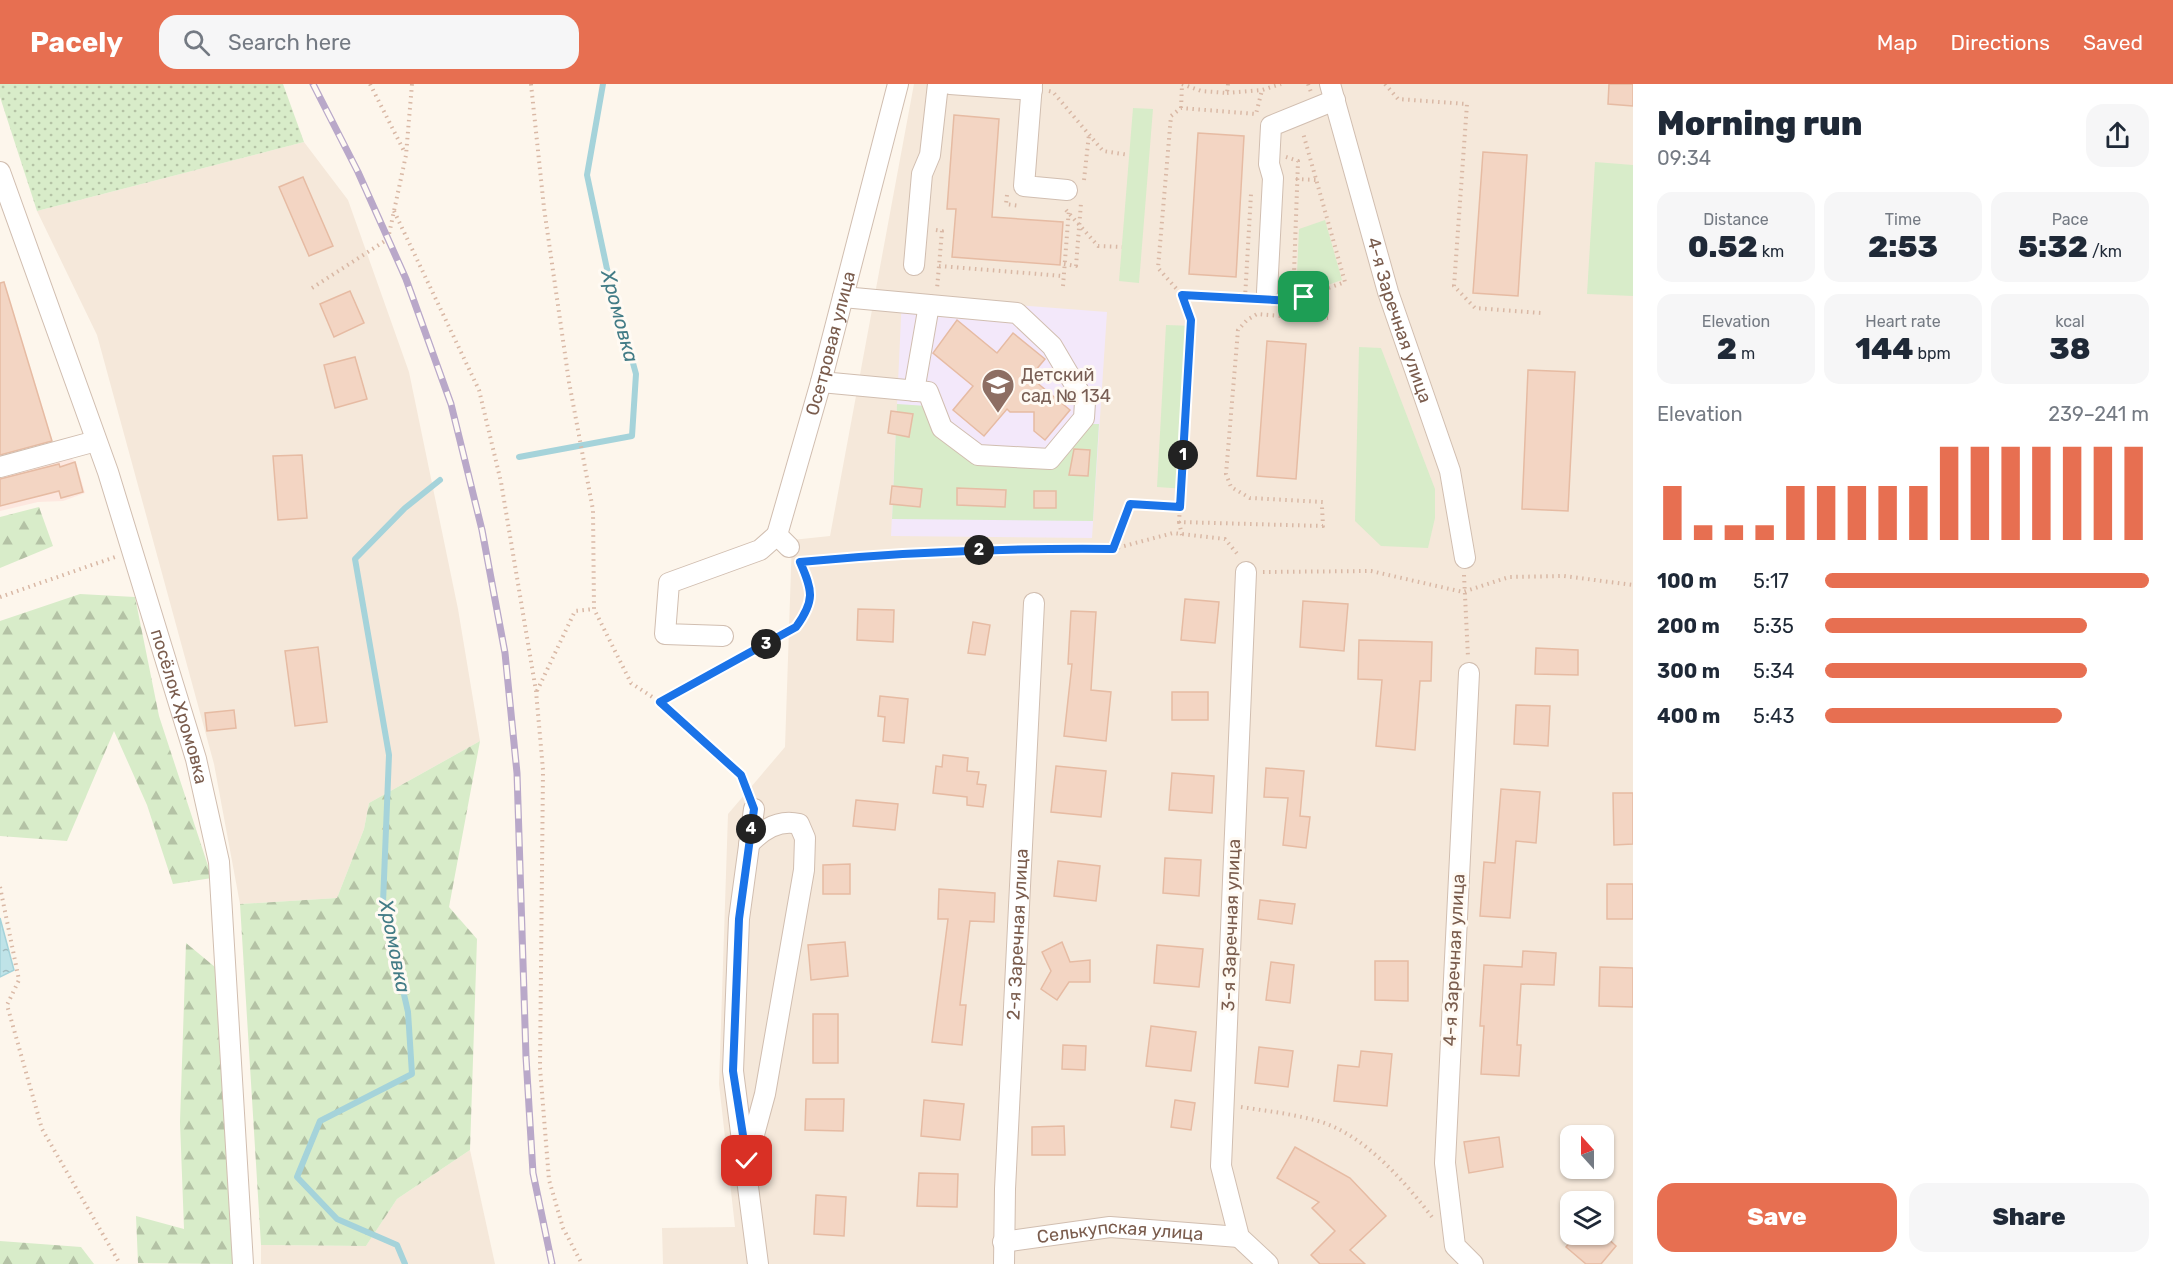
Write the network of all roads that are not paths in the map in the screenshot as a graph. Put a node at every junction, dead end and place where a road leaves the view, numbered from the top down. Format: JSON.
{"nodes":[{"id":1,"x":898,"y":84,"type":"edge"},
{"id":2,"x":938,"y":84,"type":"edge"},
{"id":3,"x":950,"y":84,"type":"edge"},
{"id":4,"x":1032,"y":87,"type":"edge"},
{"id":5,"x":1333,"y":92,"type":"edge"},
{"id":6,"x":0,"y":172,"type":"edge"},
{"id":7,"x":1068,"y":195,"type":"road end"},
{"id":8,"x":914,"y":265,"type":"road end"},
{"id":9,"x":843,"y":297,"type":"junction"},
{"id":10,"x":1266,"y":297,"type":"road end"},
{"id":11,"x":929,"y":305,"type":"junction"},
{"id":12,"x":821,"y":382,"type":"junction"},
{"id":13,"x":914,"y":390,"type":"junction"},
{"id":14,"x":96,"y":441,"type":"junction"},
{"id":15,"x":0,"y":467,"type":"edge"},
{"id":16,"x":1465,"y":558,"type":"road end"},
{"id":17,"x":1246,"y":572,"type":"road end"},
{"id":18,"x":1034,"y":603,"type":"dead end"},
{"id":19,"x":723,"y":636,"type":"dead end"},
{"id":20,"x":1469,"y":673,"type":"road end"},
{"id":21,"x":754,"y":809,"type":"road end"},
{"id":22,"x":749,"y":844,"type":"junction"},
{"id":23,"x":747,"y":1161,"type":"junction"},
{"id":24,"x":1239,"y":1237,"type":"junction"},
{"id":25,"x":1003,"y":1242,"type":"junction"},
{"id":26,"x":243,"y":1264,"type":"edge"},
{"id":27,"x":758,"y":1264,"type":"edge"},
{"id":28,"x":1004,"y":1264,"type":"edge"},
{"id":29,"x":1268,"y":1264,"type":"edge"},
{"id":30,"x":1473,"y":1264,"type":"edge"}],
"edges":[{"from":1,"to":9,"type":"street","name":"Осетровая улица"},
{"from":2,"to":8,"type":"street"},
{"from":3,"to":4,"type":"street"},
{"from":4,"to":7,"type":"street"},
{"from":5,"to":10,"type":"street"},
{"from":5,"to":16,"type":"street","name":"4-я Заречная улица"},
{"from":6,"to":14,"type":"street","name":"посёлок Хромовка"},
{"from":9,"to":11,"type":"street"},
{"from":9,"to":12,"type":"street","name":"Осетровая улица"},
{"from":11,"to":13,"type":"street"},
{"from":11,"to":13,"type":"street"},
{"from":12,"to":13,"type":"street"},
{"from":12,"to":19,"type":"street","name":"Осетровая улица"},
{"from":14,"to":15,"type":"street"},
{"from":14,"to":26,"type":"street","name":"посёлок Хромовка"},
{"from":17,"to":24,"type":"street","name":"3-я Заречная улица"},
{"from":18,"to":25,"type":"street","name":"2-я Заречная улица"},
{"from":20,"to":30,"type":"street","name":"4-я Заречная улица"},
{"from":21,"to":22,"type":"street"},
{"from":22,"to":23,"type":"street"},
{"from":22,"to":23,"type":"street"},
{"from":23,"to":27,"type":"street"},
{"from":24,"to":25,"type":"street","name":"Селькупская улица"},
{"from":24,"to":29,"type":"street"},
{"from":25,"to":28,"type":"street","name":"2-я Заречная улица"}]}
